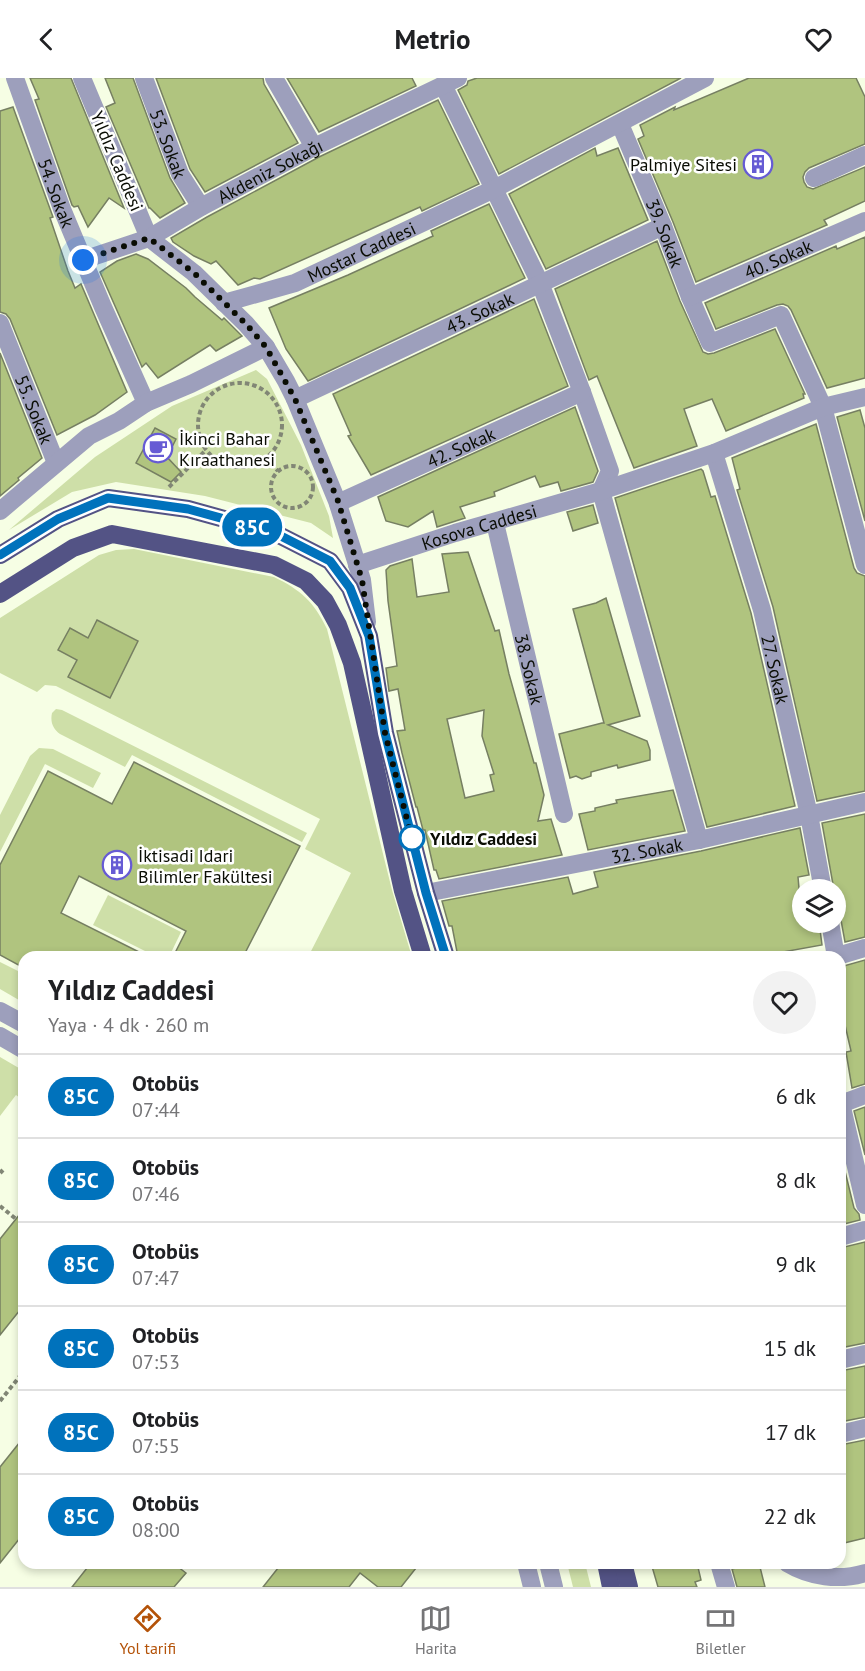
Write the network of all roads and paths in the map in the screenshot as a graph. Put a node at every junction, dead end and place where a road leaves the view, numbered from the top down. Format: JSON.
{"nodes":[{"id":1,"x":15,"y":78,"type":"edge"},
{"id":2,"x":82,"y":78,"type":"edge"},
{"id":3,"x":144,"y":78,"type":"edge"},
{"id":4,"x":274,"y":78,"type":"edge"},
{"id":5,"x":702,"y":79,"type":"edge"},
{"id":6,"x":442,"y":82,"type":"edge"},
{"id":7,"x":620,"y":124,"type":"junction"},
{"id":8,"x":314,"y":147,"type":"junction"},
{"id":9,"x":865,"y":155,"type":"edge"},
{"id":10,"x":814,"y":178,"type":"dead end"},
{"id":11,"x":494,"y":189,"type":"junction"},
{"id":12,"x":201,"y":207,"type":"junction"},
{"id":13,"x":865,"y":221,"type":"edge"},
{"id":14,"x":663,"y":226,"type":"junction"},
{"id":15,"x":149,"y":238,"type":"junction"},
{"id":16,"x":83,"y":260,"type":"junction"},
{"id":17,"x":540,"y":283,"type":"junction"},
{"id":18,"x":690,"y":297,"type":"junction"},
{"id":19,"x":224,"y":303,"type":"junction"},
{"id":20,"x":0,"y":322,"type":"edge"},
{"id":21,"x":266,"y":347,"type":"junction"},
{"id":22,"x":582,"y":392,"type":"junction"},
{"id":23,"x":865,"y":397,"type":"edge"},
{"id":24,"x":295,"y":399,"type":"junction"},
{"id":25,"x":146,"y":403,"type":"junction"},
{"id":26,"x":823,"y":407,"type":"junction"},
{"id":27,"x":206,"y":450,"type":"junction"},
{"id":28,"x":714,"y":453,"type":"junction"},
{"id":29,"x":266,"y":458,"type":"junction"},
{"id":30,"x":56,"y":463,"type":"junction"},
{"id":31,"x":278,"y":471,"type":"junction"},
{"id":32,"x":601,"y":491,"type":"junction"},
{"id":33,"x":338,"y":502,"type":"junction"},
{"id":34,"x":166,"y":506,"type":"junction"},
{"id":35,"x":0,"y":511,"type":"edge"},
{"id":36,"x":495,"y":523,"type":"junction"},
{"id":37,"x":0,"y":555,"type":"edge"},
{"id":38,"x":357,"y":565,"type":"junction"},
{"id":39,"x":865,"y":565,"type":"edge"},
{"id":40,"x":0,"y":594,"type":"edge"},
{"id":41,"x":369,"y":636,"type":"junction"},
{"id":42,"x":865,"y":802,"type":"edge"},
{"id":43,"x":564,"y":814,"type":"dead end"},
{"id":44,"x":809,"y":815,"type":"junction"},
{"id":45,"x":699,"y":840,"type":"junction"},
{"id":46,"x":821,"y":879,"type":"edge"},
{"id":47,"x":426,"y":893,"type":"junction"},
{"id":48,"x":832,"y":933,"type":"edge"},
{"id":49,"x":865,"y":948,"type":"edge"},
{"id":50,"x":421,"y":951,"type":"edge"},
{"id":51,"x":444,"y":951,"type":"edge"},
{"id":52,"x":834,"y":951,"type":"edge"},
{"id":53,"x":846,"y":954,"type":"edge"},
{"id":54,"x":0,"y":1011,"type":"edge"},
{"id":55,"x":18,"y":1021,"type":"edge"},
{"id":56,"x":0,"y":1036,"type":"edge"},
{"id":57,"x":18,"y":1046,"type":"edge"},
{"id":58,"x":865,"y":1095,"type":"edge"},
{"id":59,"x":846,"y":1101,"type":"edge"},
{"id":60,"x":846,"y":1148,"type":"edge"},
{"id":61,"x":848,"y":1167,"type":"edge"},
{"id":62,"x":865,"y":1204,"type":"edge"},
{"id":63,"x":0,"y":1206,"type":"edge"},
{"id":64,"x":16,"y":1219,"type":"dead end"},
{"id":65,"x":865,"y":1230,"type":"edge"},
{"id":66,"x":846,"y":1235,"type":"edge"},
{"id":67,"x":865,"y":1354,"type":"edge"},
{"id":68,"x":846,"y":1359,"type":"edge"},
{"id":69,"x":18,"y":1378,"type":"edge"},
{"id":70,"x":0,"y":1401,"type":"edge"},
{"id":71,"x":865,"y":1428,"type":"edge"},
{"id":72,"x":846,"y":1433,"type":"edge"},
{"id":73,"x":528,"y":1569,"type":"edge"},
{"id":74,"x":550,"y":1569,"type":"edge"},
{"id":75,"x":607,"y":1569,"type":"edge"},
{"id":76,"x":624,"y":1569,"type":"edge"},
{"id":77,"x":721,"y":1569,"type":"edge"},
{"id":78,"x":797,"y":1569,"type":"edge"},
{"id":79,"x":865,"y":1573,"type":"edge"},
{"id":80,"x":847,"y":1582,"type":"edge"},
{"id":81,"x":532,"y":1587,"type":"edge"},
{"id":82,"x":554,"y":1587,"type":"edge"},
{"id":83,"x":611,"y":1587,"type":"edge"},
{"id":84,"x":629,"y":1587,"type":"edge"},
{"id":85,"x":726,"y":1587,"type":"edge"}],
"edges":[{"from":1,"to":16,"type":"street","name":"54. Sokak"},
{"from":2,"to":15,"type":"street","name":"Yıldız Caddesi"},
{"from":3,"to":12,"type":"street","name":"53. Sokak"},
{"from":4,"to":8,"type":"street"},
{"from":5,"to":7,"type":"street","name":"Mostar Caddesi"},
{"from":6,"to":8,"type":"street","name":"Akdeniz Sokağı"},
{"from":6,"to":11,"type":"street"},
{"from":7,"to":11,"type":"street","name":"Mostar Caddesi"},
{"from":7,"to":14,"type":"street","name":"39. Sokak"},
{"from":8,"to":12,"type":"street","name":"Akdeniz Sokağı"},
{"from":9,"to":10,"type":"street"},
{"from":11,"to":17,"type":"street"},
{"from":11,"to":19,"type":"street","name":"Mostar Caddesi"},
{"from":12,"to":15,"type":"street","name":"Akdeniz Sokağı"},
{"from":13,"to":18,"type":"street","name":"40. Sokak"},
{"from":14,"to":17,"type":"street","name":"43. Sokak"},
{"from":14,"to":18,"type":"street","name":"39. Sokak"},
{"from":15,"to":16,"type":"street","name":"Akdeniz Sokağı"},
{"from":15,"to":19,"type":"street","name":"Yıldız Caddesi"},
{"from":16,"to":25,"type":"street","name":"54. Sokak"},
{"from":17,"to":22,"type":"street"},
{"from":17,"to":24,"type":"street","name":"43. Sokak"},
{"from":18,"to":26,"type":"street","name":"39. Sokak"},
{"from":19,"to":21,"type":"street","name":"Yıldız Caddesi"},
{"from":20,"to":30,"type":"street","name":"55. Sokak"},
{"from":21,"to":24,"type":"street","name":"Yıldız Caddesi"},
{"from":21,"to":25,"type":"street"},
{"from":22,"to":32,"type":"street"},
{"from":22,"to":33,"type":"street","name":"42. Sokak"},
{"from":23,"to":26,"type":"street","name":"Kosova Caddesi"},
{"from":24,"to":33,"type":"street","name":"Yıldız Caddesi"},
{"from":25,"to":30,"type":"street"},
{"from":26,"to":28,"type":"street","name":"Kosova Caddesi"},
{"from":26,"to":39,"type":"street"},
{"from":27,"to":29,"type":"path"},
{"from":27,"to":29,"type":"path"},
{"from":27,"to":34,"type":"path"},
{"from":28,"to":32,"type":"street","name":"Kosova Caddesi"},
{"from":28,"to":44,"type":"street","name":"27. Sokak"},
{"from":29,"to":31,"type":"path"},
{"from":30,"to":35,"type":"street"},
{"from":31,"to":31,"type":"path"},
{"from":32,"to":36,"type":"street","name":"Kosova Caddesi"},
{"from":32,"to":45,"type":"street"},
{"from":33,"to":38,"type":"street","name":"Yıldız Caddesi"},
{"from":34,"to":37,"type":"main road"},
{"from":34,"to":41,"type":"main road"},
{"from":36,"to":38,"type":"street","name":"Kosova Caddesi"},
{"from":36,"to":43,"type":"street","name":"38. Sokak"},
{"from":38,"to":41,"type":"street","name":"Yıldız Caddesi"},
{"from":40,"to":50,"type":"main road"},
{"from":41,"to":47,"type":"main road","name":"Yıldız Caddesi"},
{"from":42,"to":44,"type":"street","name":"32. Sokak"},
{"from":44,"to":45,"type":"street","name":"32. Sokak"},
{"from":44,"to":46,"type":"street","name":"27. Sokak"},
{"from":45,"to":47,"type":"street","name":"32. Sokak"},
{"from":47,"to":51,"type":"main road","name":"Yıldız Caddesi"},
{"from":48,"to":52,"type":"street"},
{"from":49,"to":53,"type":"street"},
{"from":54,"to":55,"type":"street"},
{"from":56,"to":57,"type":"street"},
{"from":58,"to":59,"type":"street"},
{"from":60,"to":61,"type":"street"},
{"from":61,"to":62,"type":"street"},
{"from":63,"to":64,"type":"path"},
{"from":65,"to":66,"type":"street"},
{"from":67,"to":68,"type":"street"},
{"from":69,"to":70,"type":"path"},
{"from":71,"to":72,"type":"street"},
{"from":73,"to":81,"type":"street"},
{"from":74,"to":82,"type":"street"},
{"from":75,"to":83,"type":"main road"},
{"from":76,"to":84,"type":"main road"},
{"from":77,"to":85,"type":"street"},
{"from":78,"to":80,"type":"street"},
{"from":79,"to":80,"type":"street"}]}
